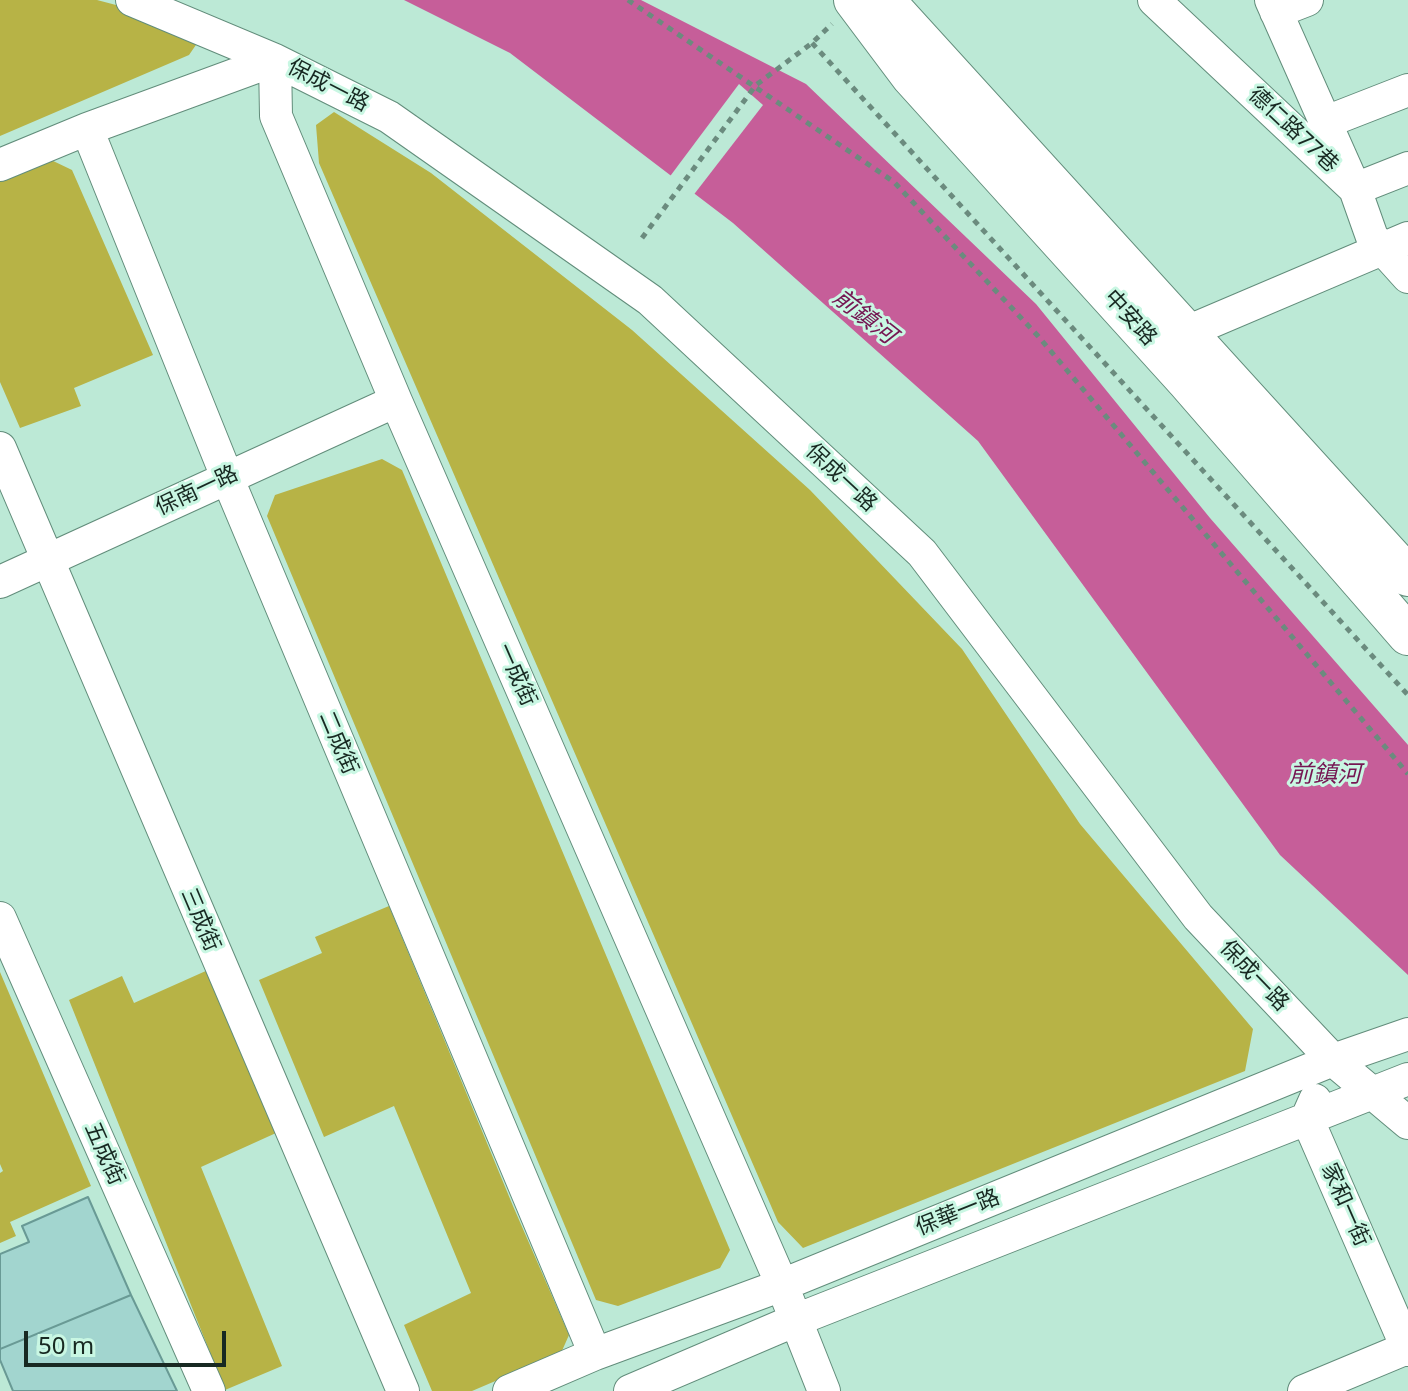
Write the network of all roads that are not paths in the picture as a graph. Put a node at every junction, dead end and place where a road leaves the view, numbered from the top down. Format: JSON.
{"nodes":[{"id":1,"x":132,"y":0,"type":"edge"},
{"id":2,"x":855,"y":0,"type":"edge"},
{"id":3,"x":887,"y":0,"type":"edge"},
{"id":4,"x":1154,"y":0,"type":"edge"},
{"id":5,"x":1307,"y":0,"type":"edge"},
{"id":6,"x":1274,"y":6,"type":"edge"},
{"id":7,"x":275,"y":60,"type":"junction"},
{"id":8,"x":1408,"y":90,"type":"edge"},
{"id":9,"x":1326,"y":122,"type":"junction"},
{"id":10,"x":87,"y":129,"type":"junction"},
{"id":11,"x":0,"y":165,"type":"edge"},
{"id":12,"x":1408,"y":168,"type":"edge"},
{"id":13,"x":1355,"y":189,"type":"junction"},
{"id":14,"x":1394,"y":244,"type":"edge"},
{"id":15,"x":1408,"y":277,"type":"edge"},
{"id":16,"x":1187,"y":332,"type":"junction"},
{"id":17,"x":396,"y":401,"type":"junction"},
{"id":18,"x":0,"y":448,"type":"edge"},
{"id":19,"x":227,"y":477,"type":"junction"},
{"id":20,"x":46,"y":561,"type":"junction"},
{"id":21,"x":1408,"y":576,"type":"edge"},
{"id":22,"x":0,"y":582,"type":"edge"},
{"id":23,"x":1408,"y":635,"type":"edge"},
{"id":24,"x":0,"y":918,"type":"edge"},
{"id":25,"x":1408,"y":1034,"type":"edge"},
{"id":26,"x":1333,"y":1060,"type":"junction"},
{"id":27,"x":1408,"y":1079,"type":"edge"},
{"id":28,"x":1372,"y":1093,"type":"junction"},
{"id":29,"x":1307,"y":1118,"type":"junction"},
{"id":30,"x":1408,"y":1123,"type":"edge"},
{"id":31,"x":782,"y":1285,"type":"junction"},
{"id":32,"x":796,"y":1320,"type":"junction"},
{"id":33,"x":1408,"y":1349,"type":"edge"},
{"id":34,"x":595,"y":1354,"type":"junction"},
{"id":35,"x":209,"y":1391,"type":"edge"},
{"id":36,"x":403,"y":1391,"type":"edge"},
{"id":37,"x":509,"y":1391,"type":"edge"},
{"id":38,"x":630,"y":1391,"type":"edge"},
{"id":39,"x":824,"y":1391,"type":"edge"},
{"id":40,"x":1304,"y":1391,"type":"edge"}],
"edges":[{"from":1,"to":7,"type":"street","name":"保成一路"},
{"from":2,"to":23,"type":"street","name":"中安路"},
{"from":3,"to":16,"type":"street","name":"中安路"},
{"from":4,"to":13,"type":"street","name":"德仁路77巷"},
{"from":5,"to":6,"type":"street"},
{"from":6,"to":9,"type":"street"},
{"from":7,"to":10,"type":"street"},
{"from":7,"to":17,"type":"street","name":"一成街"},
{"from":7,"to":26,"type":"street","name":"保成一路"},
{"from":8,"to":9,"type":"street"},
{"from":9,"to":13,"type":"street"},
{"from":10,"to":11,"type":"street"},
{"from":10,"to":19,"type":"street","name":"二成街"},
{"from":12,"to":13,"type":"street"},
{"from":13,"to":14,"type":"street","name":"德仁路77巷"},
{"from":14,"to":15,"type":"street","name":"德仁路77巷"},
{"from":14,"to":16,"type":"street"},
{"from":16,"to":21,"type":"street","name":"中安路"},
{"from":17,"to":19,"type":"street","name":"保南一路"},
{"from":17,"to":31,"type":"street","name":"一成街"},
{"from":18,"to":20,"type":"street","name":"三成街"},
{"from":19,"to":20,"type":"street","name":"保南一路"},
{"from":19,"to":34,"type":"street","name":"二成街"},
{"from":20,"to":22,"type":"street","name":"保南一路"},
{"from":20,"to":36,"type":"street","name":"三成街"},
{"from":24,"to":35,"type":"street","name":"五成街"},
{"from":25,"to":26,"type":"street","name":"保華一路"},
{"from":26,"to":28,"type":"street","name":"保成一路"},
{"from":26,"to":29,"type":"street"},
{"from":26,"to":31,"type":"street","name":"保華一路"},
{"from":27,"to":28,"type":"street","name":"保華一路"},
{"from":28,"to":29,"type":"street","name":"保華一路"},
{"from":28,"to":30,"type":"street","name":"保成一路"},
{"from":29,"to":32,"type":"street","name":"保華一路"},
{"from":29,"to":33,"type":"street","name":"家和一街"},
{"from":31,"to":32,"type":"street","name":"一成街"},
{"from":31,"to":34,"type":"street","name":"保華一路"},
{"from":32,"to":38,"type":"street","name":"保華一路"},
{"from":32,"to":39,"type":"street","name":"一成街"},
{"from":33,"to":40,"type":"street"},
{"from":34,"to":37,"type":"street","name":"保華一路"}]}
